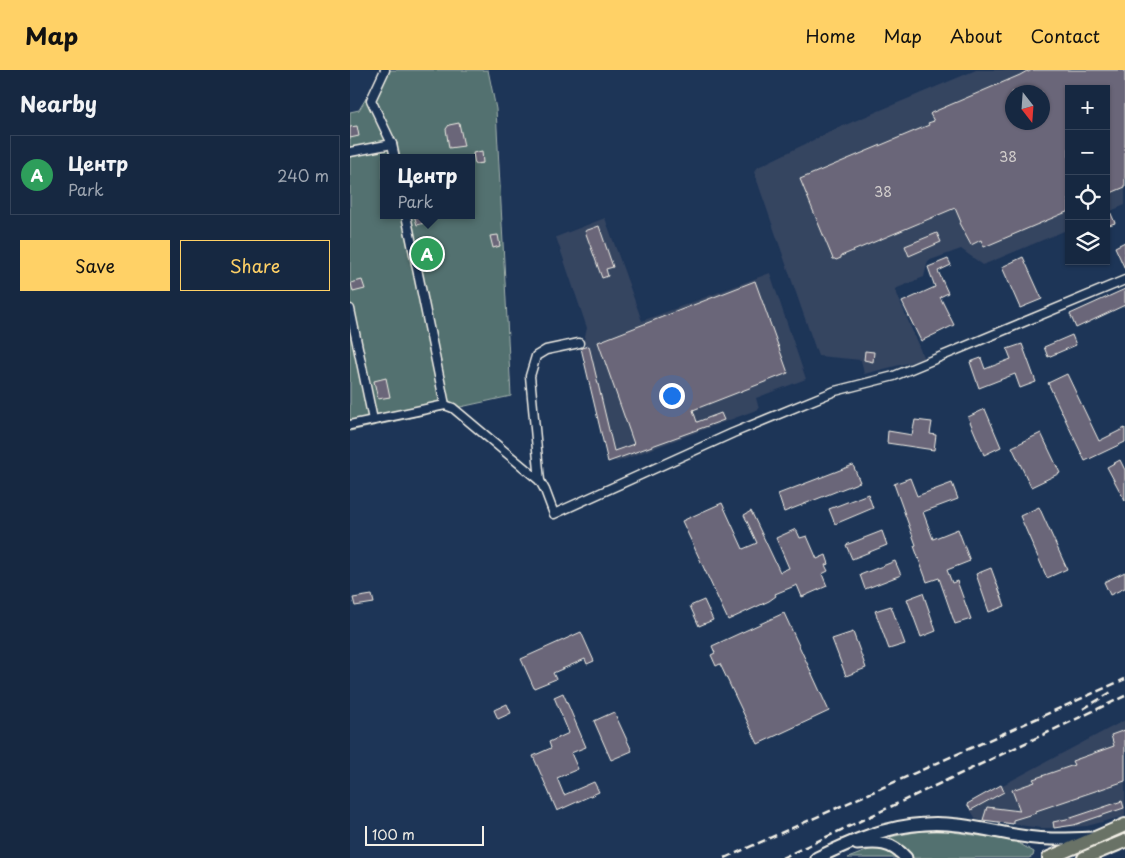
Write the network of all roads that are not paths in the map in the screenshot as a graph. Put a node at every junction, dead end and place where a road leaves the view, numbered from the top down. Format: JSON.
{"nodes":[{"id":1,"x":385,"y":70,"type":"edge"},
{"id":2,"x":392,"y":144,"type":"junction"},
{"id":3,"x":350,"y":152,"type":"edge"},
{"id":4,"x":393,"y":154,"type":"edge"},
{"id":5,"x":407,"y":219,"type":"edge"},
{"id":6,"x":1125,"y":280,"type":"edge"},
{"id":7,"x":350,"y":309,"type":"edge"},
{"id":8,"x":579,"y":343,"type":"dead end"},
{"id":9,"x":445,"y":405,"type":"junction"},
{"id":10,"x":373,"y":420,"type":"junction"},
{"id":11,"x":350,"y":425,"type":"edge"},
{"id":12,"x":540,"y":482,"type":"junction"},
{"id":13,"x":1124,"y":827,"type":"edge"},
{"id":14,"x":1097,"y":837,"type":"junction"},
{"id":15,"x":1125,"y":841,"type":"edge"},
{"id":16,"x":840,"y":846,"type":"junction"},
{"id":17,"x":817,"y":858,"type":"edge"},
{"id":18,"x":906,"y":858,"type":"edge"},
{"id":19,"x":1048,"y":858,"type":"edge"},
{"id":20,"x":1084,"y":858,"type":"edge"}],
"edges":[{"from":1,"to":2,"type":"street"},
{"from":2,"to":3,"type":"street"},
{"from":2,"to":4,"type":"street"},
{"from":5,"to":9,"type":"street"},
{"from":6,"to":12,"type":"street"},
{"from":7,"to":10,"type":"street"},
{"from":8,"to":12,"type":"street"},
{"from":9,"to":10,"type":"street"},
{"from":9,"to":12,"type":"street"},
{"from":10,"to":11,"type":"street"},
{"from":13,"to":14,"type":"highway"},
{"from":14,"to":16,"type":"main road"},
{"from":14,"to":19,"type":"highway"},
{"from":15,"to":20,"type":"highway"},
{"from":16,"to":17,"type":"main road"},
{"from":16,"to":18,"type":"main road"}]}
